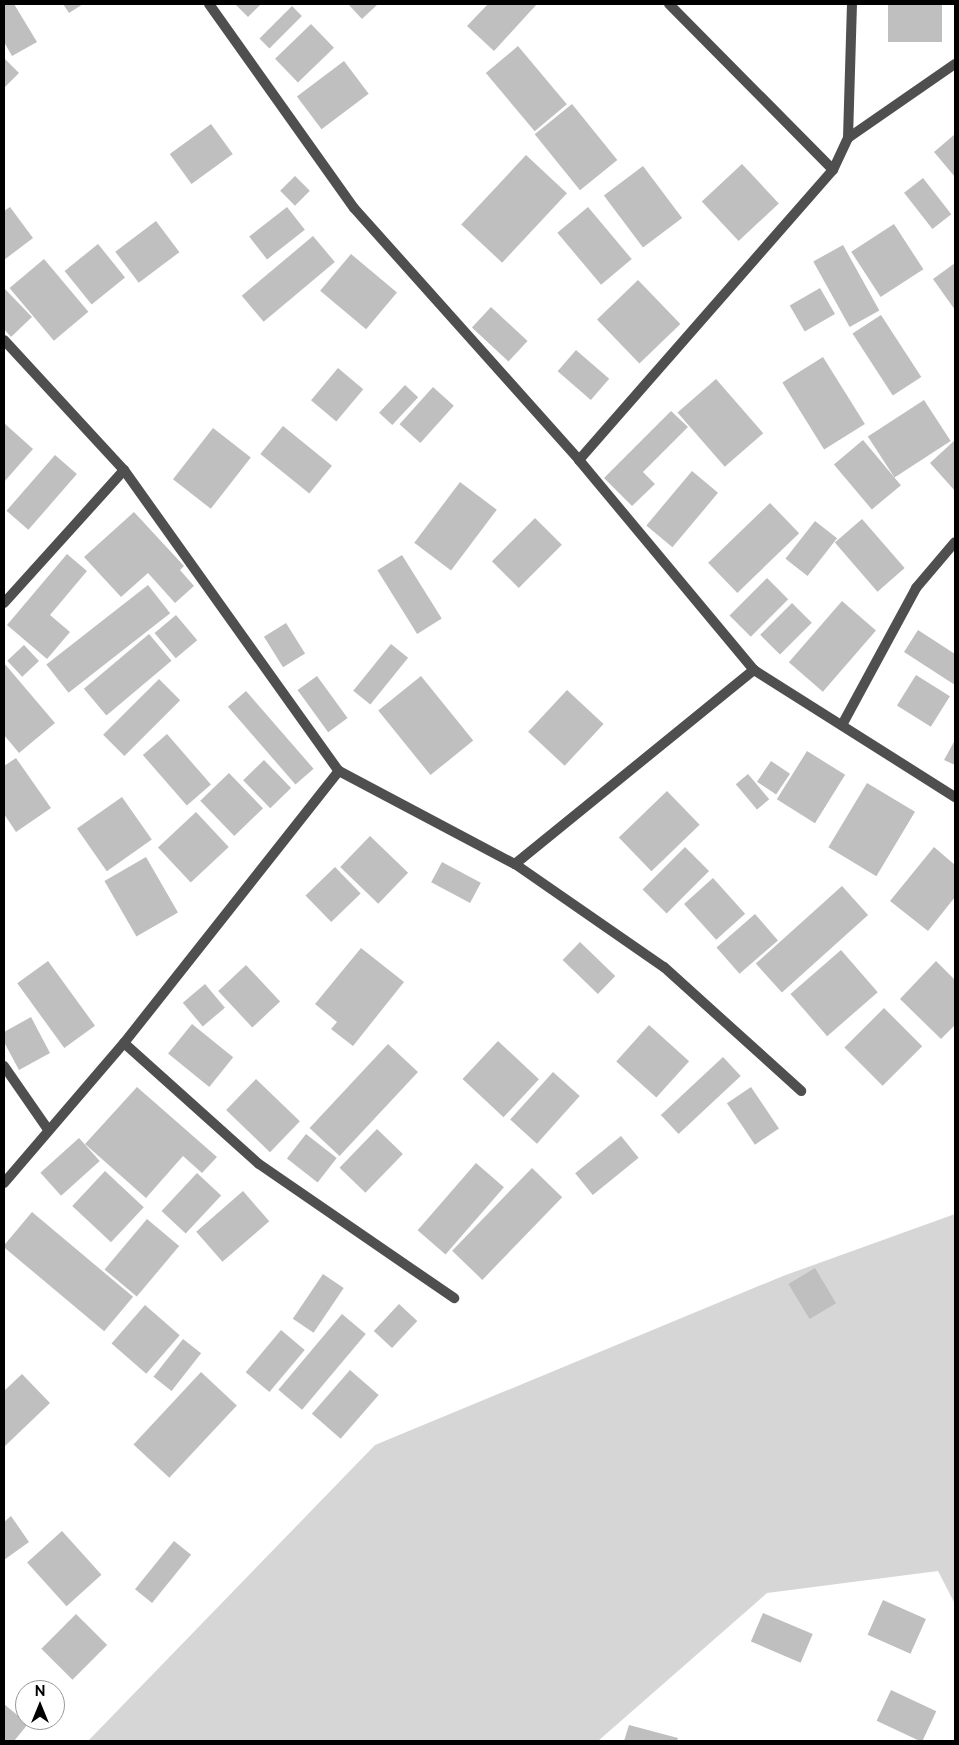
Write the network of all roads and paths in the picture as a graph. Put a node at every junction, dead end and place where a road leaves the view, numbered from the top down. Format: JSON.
{"nodes":[{"id":1,"x":208,"y":4,"type":"edge"},
{"id":2,"x":669,"y":4,"type":"edge"},
{"id":3,"x":852,"y":4,"type":"edge"},
{"id":4,"x":955,"y":64,"type":"edge"},
{"id":5,"x":848,"y":138,"type":"junction"},
{"id":6,"x":833,"y":170,"type":"junction"},
{"id":7,"x":4,"y":340,"type":"edge"},
{"id":8,"x":578,"y":460,"type":"junction"},
{"id":9,"x":124,"y":470,"type":"junction"},
{"id":10,"x":955,"y":542,"type":"edge"},
{"id":11,"x":4,"y":602,"type":"edge"},
{"id":12,"x":754,"y":670,"type":"junction"},
{"id":13,"x":842,"y":725,"type":"junction"},
{"id":14,"x":339,"y":771,"type":"junction"},
{"id":15,"x":955,"y":797,"type":"edge"},
{"id":16,"x":515,"y":864,"type":"junction"},
{"id":17,"x":124,"y":1043,"type":"junction"},
{"id":18,"x":4,"y":1066,"type":"edge"},
{"id":19,"x":800,"y":1091,"type":"dead end"},
{"id":20,"x":47,"y":1128,"type":"junction"},
{"id":21,"x":4,"y":1183,"type":"edge"},
{"id":22,"x":454,"y":1298,"type":"dead end"}],
"edges":[{"from":1,"to":8,"type":"street"},
{"from":2,"to":6,"type":"street"},
{"from":3,"to":5,"type":"street"},
{"from":4,"to":5,"type":"street"},
{"from":5,"to":6,"type":"street"},
{"from":6,"to":8,"type":"street"},
{"from":7,"to":9,"type":"street"},
{"from":8,"to":12,"type":"street"},
{"from":9,"to":11,"type":"street"},
{"from":9,"to":14,"type":"street"},
{"from":10,"to":13,"type":"street"},
{"from":12,"to":13,"type":"street"},
{"from":12,"to":16,"type":"street"},
{"from":13,"to":15,"type":"street"},
{"from":14,"to":16,"type":"street"},
{"from":14,"to":17,"type":"street"},
{"from":16,"to":19,"type":"street"},
{"from":17,"to":20,"type":"street"},
{"from":17,"to":22,"type":"street"},
{"from":18,"to":20,"type":"street"},
{"from":20,"to":21,"type":"street"}]}
